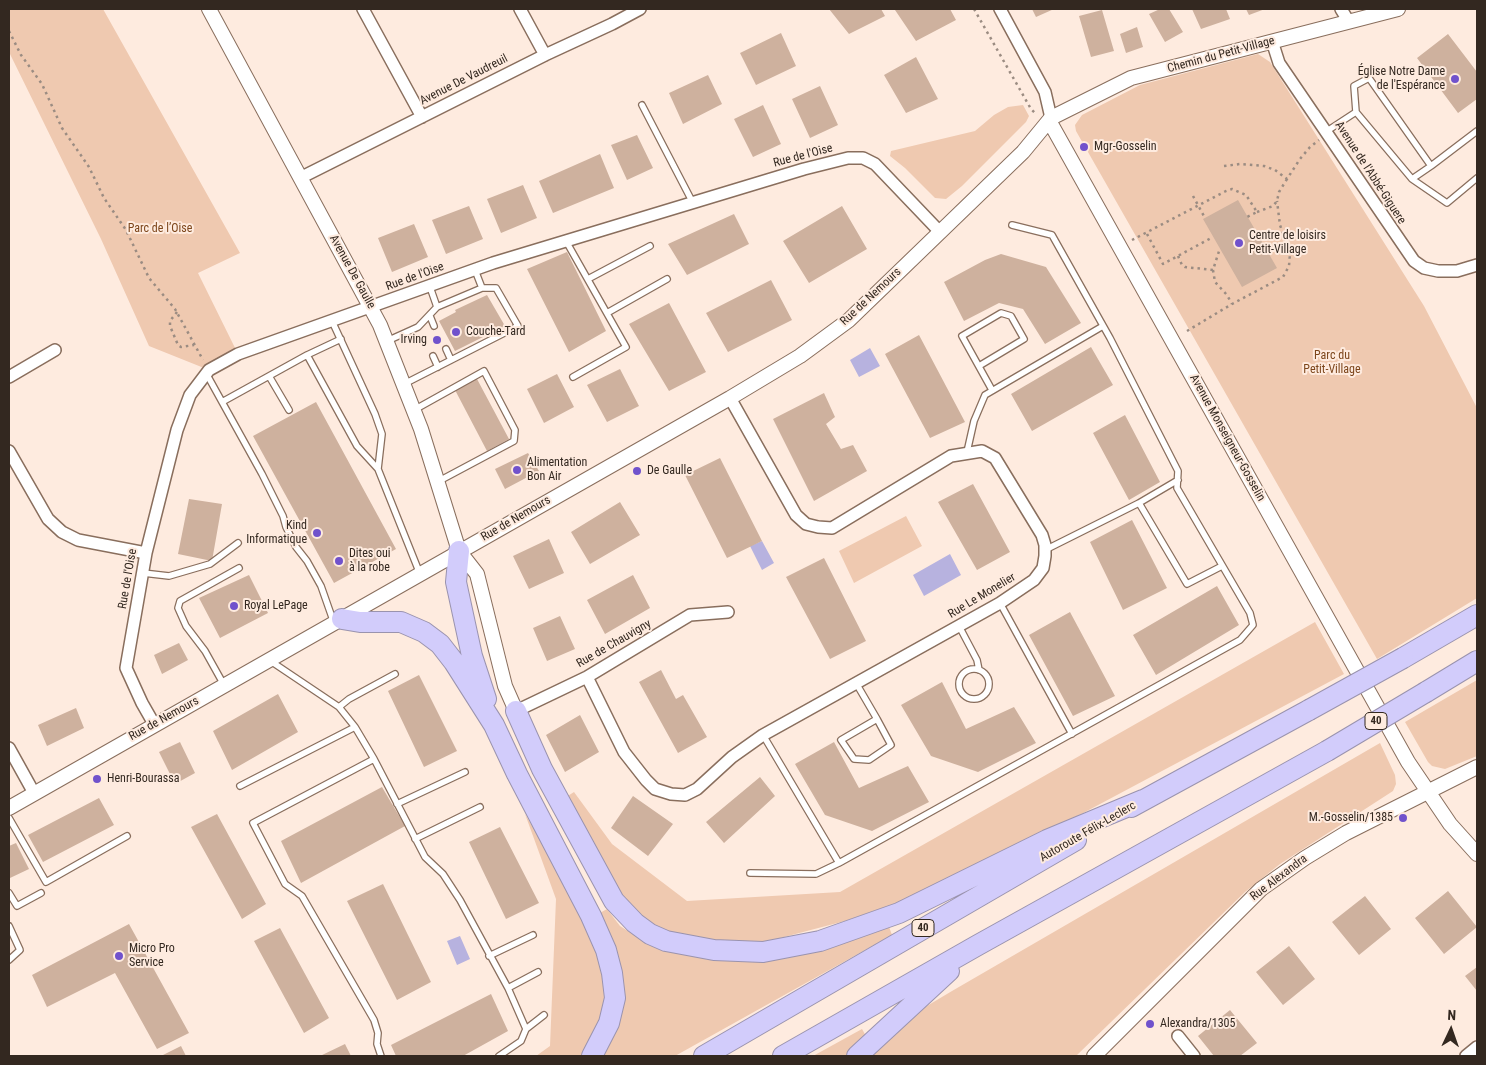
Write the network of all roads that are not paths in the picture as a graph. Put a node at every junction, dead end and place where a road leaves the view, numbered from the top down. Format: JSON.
{"nodes":[{"id":1,"x":209,"y":9,"type":"edge"},
{"id":2,"x":363,"y":9,"type":"edge"},
{"id":3,"x":520,"y":9,"type":"edge"},
{"id":4,"x":640,"y":9,"type":"edge"},
{"id":5,"x":1000,"y":9,"type":"edge"},
{"id":6,"x":1341,"y":9,"type":"edge"},
{"id":7,"x":1398,"y":9,"type":"edge"},
{"id":8,"x":1349,"y":22,"type":"junction"},
{"id":9,"x":1272,"y":41,"type":"junction"},
{"id":10,"x":545,"y":54,"type":"junction"},
{"id":11,"x":642,"y":105,"type":"dead end"},
{"id":12,"x":1356,"y":112,"type":"junction"},
{"id":13,"x":422,"y":117,"type":"junction"},
{"id":14,"x":1048,"y":121,"type":"junction"},
{"id":15,"x":1327,"y":131,"type":"junction"},
{"id":16,"x":1477,"y":131,"type":"edge"},
{"id":17,"x":1431,"y":166,"type":"junction"},
{"id":18,"x":300,"y":178,"type":"junction"},
{"id":19,"x":1477,"y":178,"type":"edge"},
{"id":20,"x":1412,"y":179,"type":"junction"},
{"id":21,"x":693,"y":203,"type":"junction"},
{"id":22,"x":1012,"y":225,"type":"dead end"},
{"id":23,"x":940,"y":232,"type":"junction"},
{"id":24,"x":566,"y":241,"type":"junction"},
{"id":25,"x":650,"y":246,"type":"dead end"},
{"id":26,"x":1477,"y":265,"type":"edge"},
{"id":27,"x":475,"y":270,"type":"junction"},
{"id":28,"x":667,"y":279,"type":"dead end"},
{"id":29,"x":588,"y":280,"type":"junction"},
{"id":30,"x":430,"y":287,"type":"junction"},
{"id":31,"x":482,"y":288,"type":"junction"},
{"id":32,"x":372,"y":307,"type":"junction"},
{"id":33,"x":437,"y":308,"type":"junction"},
{"id":34,"x":606,"y":313,"type":"junction"},
{"id":35,"x":430,"y":316,"type":"junction"},
{"id":36,"x":332,"y":321,"type":"junction"},
{"id":37,"x":434,"y":326,"type":"dead end"},
{"id":38,"x":1103,"y":326,"type":"junction"},
{"id":39,"x":340,"y":339,"type":"junction"},
{"id":40,"x":387,"y":341,"type":"junction"},
{"id":41,"x":446,"y":349,"type":"dead end"},
{"id":42,"x":55,"y":350,"type":"dead end"},
{"id":43,"x":307,"y":355,"type":"junction"},
{"id":44,"x":433,"y":356,"type":"dead end"},
{"id":45,"x":451,"y":360,"type":"junction"},
{"id":46,"x":979,"y":366,"type":"junction"},
{"id":47,"x":438,"y":367,"type":"junction"},
{"id":48,"x":208,"y":372,"type":"junction"},
{"id":49,"x":268,"y":376,"type":"junction"},
{"id":50,"x":9,"y":377,"type":"edge"},
{"id":51,"x":573,"y":377,"type":"dead end"},
{"id":52,"x":404,"y":384,"type":"junction"},
{"id":53,"x":992,"y":390,"type":"junction"},
{"id":54,"x":730,"y":398,"type":"junction"},
{"id":55,"x":222,"y":402,"type":"junction"},
{"id":56,"x":289,"y":410,"type":"dead end"},
{"id":57,"x":414,"y":410,"type":"junction"},
{"id":58,"x":9,"y":451,"type":"edge"},
{"id":59,"x":967,"y":452,"type":"junction"},
{"id":60,"x":378,"y":469,"type":"junction"},
{"id":61,"x":1178,"y":480,"type":"junction"},
{"id":62,"x":437,"y":482,"type":"junction"},
{"id":63,"x":1138,"y":503,"type":"junction"},
{"id":64,"x":238,"y":543,"type":"dead end"},
{"id":65,"x":1045,"y":550,"type":"junction"},
{"id":66,"x":459,"y":552,"type":"junction"},
{"id":67,"x":146,"y":553,"type":"junction"},
{"id":68,"x":1222,"y":566,"type":"junction"},
{"id":69,"x":239,"y":568,"type":"dead end"},
{"id":70,"x":143,"y":573,"type":"junction"},
{"id":71,"x":420,"y":574,"type":"junction"},
{"id":72,"x":1000,"y":603,"type":"junction"},
{"id":73,"x":728,"y":612,"type":"dead end"},
{"id":74,"x":1477,"y":615,"type":"edge"},
{"id":75,"x":338,"y":621,"type":"junction"},
{"id":76,"x":959,"y":626,"type":"junction"},
{"id":77,"x":268,"y":660,"type":"junction"},
{"id":78,"x":1477,"y":661,"type":"edge"},
{"id":79,"x":979,"y":670,"type":"junction"},
{"id":80,"x":395,"y":674,"type":"dead end"},
{"id":81,"x":587,"y":676,"type":"junction"},
{"id":82,"x":856,"y":683,"type":"junction"},
{"id":83,"x":224,"y":685,"type":"junction"},
{"id":84,"x":339,"y":707,"type":"junction"},
{"id":85,"x":516,"y":711,"type":"junction"},
{"id":86,"x":877,"y":719,"type":"junction"},
{"id":87,"x":154,"y":724,"type":"junction"},
{"id":88,"x":494,"y":725,"type":"junction"},
{"id":89,"x":354,"y":727,"type":"junction"},
{"id":90,"x":1072,"y":734,"type":"junction"},
{"id":91,"x":763,"y":735,"type":"junction"},
{"id":92,"x":9,"y":748,"type":"edge"},
{"id":93,"x":374,"y":759,"type":"junction"},
{"id":94,"x":1477,"y":767,"type":"edge"},
{"id":95,"x":465,"y":772,"type":"dead end"},
{"id":96,"x":240,"y":786,"type":"dead end"},
{"id":97,"x":1427,"y":791,"type":"junction"},
{"id":98,"x":34,"y":793,"type":"junction"},
{"id":99,"x":1143,"y":800,"type":"junction"},
{"id":100,"x":397,"y":804,"type":"junction"},
{"id":101,"x":480,"y":807,"type":"dead end"},
{"id":102,"x":9,"y":808,"type":"edge"},
{"id":103,"x":9,"y":818,"type":"edge"},
{"id":104,"x":127,"y":836,"type":"dead end"},
{"id":105,"x":415,"y":839,"type":"junction"},
{"id":106,"x":1477,"y":854,"type":"edge"},
{"id":107,"x":839,"y":863,"type":"junction"},
{"id":108,"x":750,"y":873,"type":"dead end"},
{"id":109,"x":9,"y":892,"type":"edge"},
{"id":110,"x":40,"y":893,"type":"dead end"},
{"id":111,"x":9,"y":926,"type":"edge"},
{"id":112,"x":533,"y":935,"type":"dead end"},
{"id":113,"x":978,"y":945,"type":"junction"},
{"id":114,"x":489,"y":956,"type":"junction"},
{"id":115,"x":9,"y":960,"type":"edge"},
{"id":116,"x":538,"y":972,"type":"dead end"},
{"id":117,"x":508,"y":988,"type":"junction"},
{"id":118,"x":544,"y":1015,"type":"dead end"},
{"id":119,"x":526,"y":1028,"type":"junction"},
{"id":120,"x":1178,"y":1036,"type":"dead end"},
{"id":121,"x":1477,"y":1046,"type":"edge"},
{"id":122,"x":381,"y":1056,"type":"edge"},
{"id":123,"x":499,"y":1056,"type":"edge"},
{"id":124,"x":592,"y":1056,"type":"edge"},
{"id":125,"x":704,"y":1056,"type":"edge"},
{"id":126,"x":784,"y":1056,"type":"edge"},
{"id":127,"x":857,"y":1056,"type":"edge"},
{"id":128,"x":1094,"y":1056,"type":"edge"},
{"id":129,"x":1194,"y":1056,"type":"edge"},
{"id":130,"x":1466,"y":1056,"type":"edge"}],
"edges":[{"from":1,"to":18,"type":"street","name":"Avenue De Gaulle"},
{"from":2,"to":13,"type":"street"},
{"from":3,"to":10,"type":"street"},
{"from":4,"to":10,"type":"street","name":"Avenue De Vaudreuil"},
{"from":5,"to":14,"type":"street","name":"Avenue Monseigneur-Gosselin"},
{"from":6,"to":8,"type":"street"},
{"from":7,"to":8,"type":"street","name":"Chemin du Petit-Village"},
{"from":8,"to":9,"type":"street","name":"Chemin du Petit-Village"},
{"from":9,"to":14,"type":"street","name":"Chemin du Petit-Village"},
{"from":9,"to":15,"type":"street","name":"Avenue de l'Abbé-Giguere"},
{"from":10,"to":13,"type":"street","name":"Avenue De Vaudreuil"},
{"from":11,"to":21,"type":"lane"},
{"from":12,"to":15,"type":"lane"},
{"from":12,"to":17,"type":"lane"},
{"from":12,"to":20,"type":"lane"},
{"from":13,"to":18,"type":"street","name":"Avenue De Vaudreuil"},
{"from":14,"to":23,"type":"street","name":"Rue de Nemours"},
{"from":14,"to":97,"type":"street","name":"Avenue Monseigneur-Gosselin"},
{"from":15,"to":26,"type":"street","name":"Avenue de l'Abbé-Giguere"},
{"from":16,"to":17,"type":"lane"},
{"from":17,"to":20,"type":"lane"},
{"from":18,"to":32,"type":"street","name":"Avenue De Gaulle"},
{"from":19,"to":20,"type":"lane"},
{"from":21,"to":23,"type":"street","name":"Rue de l'Oise"},
{"from":21,"to":24,"type":"street","name":"Rue de l'Oise"},
{"from":22,"to":38,"type":"lane"},
{"from":23,"to":54,"type":"street","name":"Rue de Nemours"},
{"from":24,"to":27,"type":"street","name":"Rue de l'Oise"},
{"from":24,"to":29,"type":"lane"},
{"from":25,"to":29,"type":"lane"},
{"from":27,"to":30,"type":"street","name":"Rue de l'Oise"},
{"from":27,"to":31,"type":"lane"},
{"from":28,"to":34,"type":"lane"},
{"from":29,"to":34,"type":"lane"},
{"from":30,"to":32,"type":"street","name":"Rue de l'Oise"},
{"from":30,"to":33,"type":"lane"},
{"from":31,"to":33,"type":"lane"},
{"from":31,"to":45,"type":"lane"},
{"from":32,"to":36,"type":"street","name":"Rue de l'Oise"},
{"from":32,"to":40,"type":"street","name":"Avenue De Gaulle"},
{"from":33,"to":35,"type":"lane"},
{"from":34,"to":51,"type":"lane"},
{"from":35,"to":37,"type":"lane"},
{"from":35,"to":40,"type":"lane"},
{"from":36,"to":39,"type":"lane"},
{"from":36,"to":48,"type":"street","name":"Rue de l'Oise"},
{"from":38,"to":53,"type":"lane"},
{"from":38,"to":61,"type":"lane"},
{"from":39,"to":43,"type":"lane"},
{"from":39,"to":60,"type":"lane"},
{"from":40,"to":52,"type":"street","name":"Avenue De Gaulle"},
{"from":41,"to":45,"type":"lane"},
{"from":42,"to":50,"type":"street"},
{"from":43,"to":49,"type":"lane"},
{"from":43,"to":60,"type":"lane"},
{"from":44,"to":47,"type":"lane"},
{"from":45,"to":47,"type":"lane"},
{"from":46,"to":46,"type":"lane"},
{"from":46,"to":53,"type":"lane"},
{"from":47,"to":52,"type":"lane"},
{"from":48,"to":55,"type":"lane"},
{"from":48,"to":67,"type":"street","name":"Rue de l'Oise"},
{"from":49,"to":55,"type":"lane"},
{"from":49,"to":56,"type":"lane"},
{"from":52,"to":57,"type":"street","name":"Avenue De Gaulle"},
{"from":53,"to":59,"type":"lane"},
{"from":54,"to":59,"type":"street"},
{"from":54,"to":66,"type":"street","name":"Rue de Nemours"},
{"from":55,"to":75,"type":"lane"},
{"from":57,"to":62,"type":"street","name":"Avenue De Gaulle"},
{"from":57,"to":62,"type":"lane"},
{"from":58,"to":67,"type":"street"},
{"from":59,"to":65,"type":"street"},
{"from":60,"to":71,"type":"lane"},
{"from":61,"to":63,"type":"lane"},
{"from":61,"to":68,"type":"lane"},
{"from":62,"to":66,"type":"street","name":"Avenue De Gaulle"},
{"from":63,"to":65,"type":"lane"},
{"from":63,"to":68,"type":"lane"},
{"from":64,"to":70,"type":"lane"},
{"from":65,"to":72,"type":"street","name":"Rue Le Monelier"},
{"from":66,"to":71,"type":"street","name":"Rue de Nemours"},
{"from":66,"to":85,"type":"street"},
{"from":66,"to":88,"type":"highway"},
{"from":67,"to":70,"type":"street","name":"Rue de l'Oise"},
{"from":68,"to":90,"type":"lane"},
{"from":69,"to":83,"type":"lane"},
{"from":70,"to":87,"type":"street","name":"Rue de l'Oise"},
{"from":71,"to":75,"type":"street","name":"Rue de Nemours"},
{"from":72,"to":76,"type":"street","name":"Rue Le Monelier"},
{"from":72,"to":90,"type":"lane"},
{"from":73,"to":81,"type":"street","name":"Rue de Chauvigny"},
{"from":74,"to":99,"type":"highway","name":"Autoroute Félix-Leclerc","number":"40","bridge":true},
{"from":75,"to":77,"type":"street","name":"Rue de Nemours"},
{"from":75,"to":88,"type":"highway"},
{"from":76,"to":79,"type":"lane"},
{"from":76,"to":82,"type":"street","name":"Rue Le Monelier"},
{"from":77,"to":83,"type":"street","name":"Rue de Nemours"},
{"from":77,"to":84,"type":"lane"},
{"from":78,"to":113,"type":"highway","number":"40","bridge":true},
{"from":79,"to":79,"type":"lane"},
{"from":80,"to":84,"type":"lane"},
{"from":81,"to":85,"type":"street","name":"Rue de Chauvigny"},
{"from":81,"to":91,"type":"street","name":"Rue Le Monelier"},
{"from":82,"to":86,"type":"lane"},
{"from":82,"to":91,"type":"street","name":"Rue Le Monelier"},
{"from":83,"to":87,"type":"street","name":"Rue de Nemours"},
{"from":84,"to":89,"type":"lane"},
{"from":85,"to":99,"type":"highway"},
{"from":86,"to":86,"type":"lane"},
{"from":87,"to":98,"type":"street","name":"Rue de Nemours"},
{"from":88,"to":124,"type":"highway"},
{"from":89,"to":93,"type":"lane"},
{"from":89,"to":96,"type":"lane"},
{"from":90,"to":107,"type":"lane"},
{"from":91,"to":107,"type":"lane"},
{"from":92,"to":98,"type":"street"},
{"from":93,"to":100,"type":"lane"},
{"from":93,"to":122,"type":"lane"},
{"from":94,"to":97,"type":"street","name":"Rue Alexandra"},
{"from":95,"to":100,"type":"lane"},
{"from":97,"to":106,"type":"street","name":"Avenue Monseigneur-Gosselin"},
{"from":97,"to":128,"type":"street","name":"Rue Alexandra"},
{"from":98,"to":102,"type":"street","name":"Rue de Nemours"},
{"from":99,"to":125,"type":"highway","name":"Autoroute Félix-Leclerc","number":"40"},
{"from":100,"to":105,"type":"lane"},
{"from":101,"to":105,"type":"lane"},
{"from":103,"to":104,"type":"lane"},
{"from":105,"to":114,"type":"lane"},
{"from":107,"to":108,"type":"lane"},
{"from":109,"to":110,"type":"lane"},
{"from":111,"to":115,"type":"lane"},
{"from":112,"to":114,"type":"lane"},
{"from":113,"to":126,"type":"highway","number":"40"},
{"from":113,"to":127,"type":"highway"},
{"from":114,"to":117,"type":"lane"},
{"from":116,"to":117,"type":"lane"},
{"from":117,"to":119,"type":"lane"},
{"from":118,"to":119,"type":"lane"},
{"from":119,"to":123,"type":"lane"},
{"from":120,"to":129,"type":"street"},
{"from":121,"to":130,"type":"street"}]}
